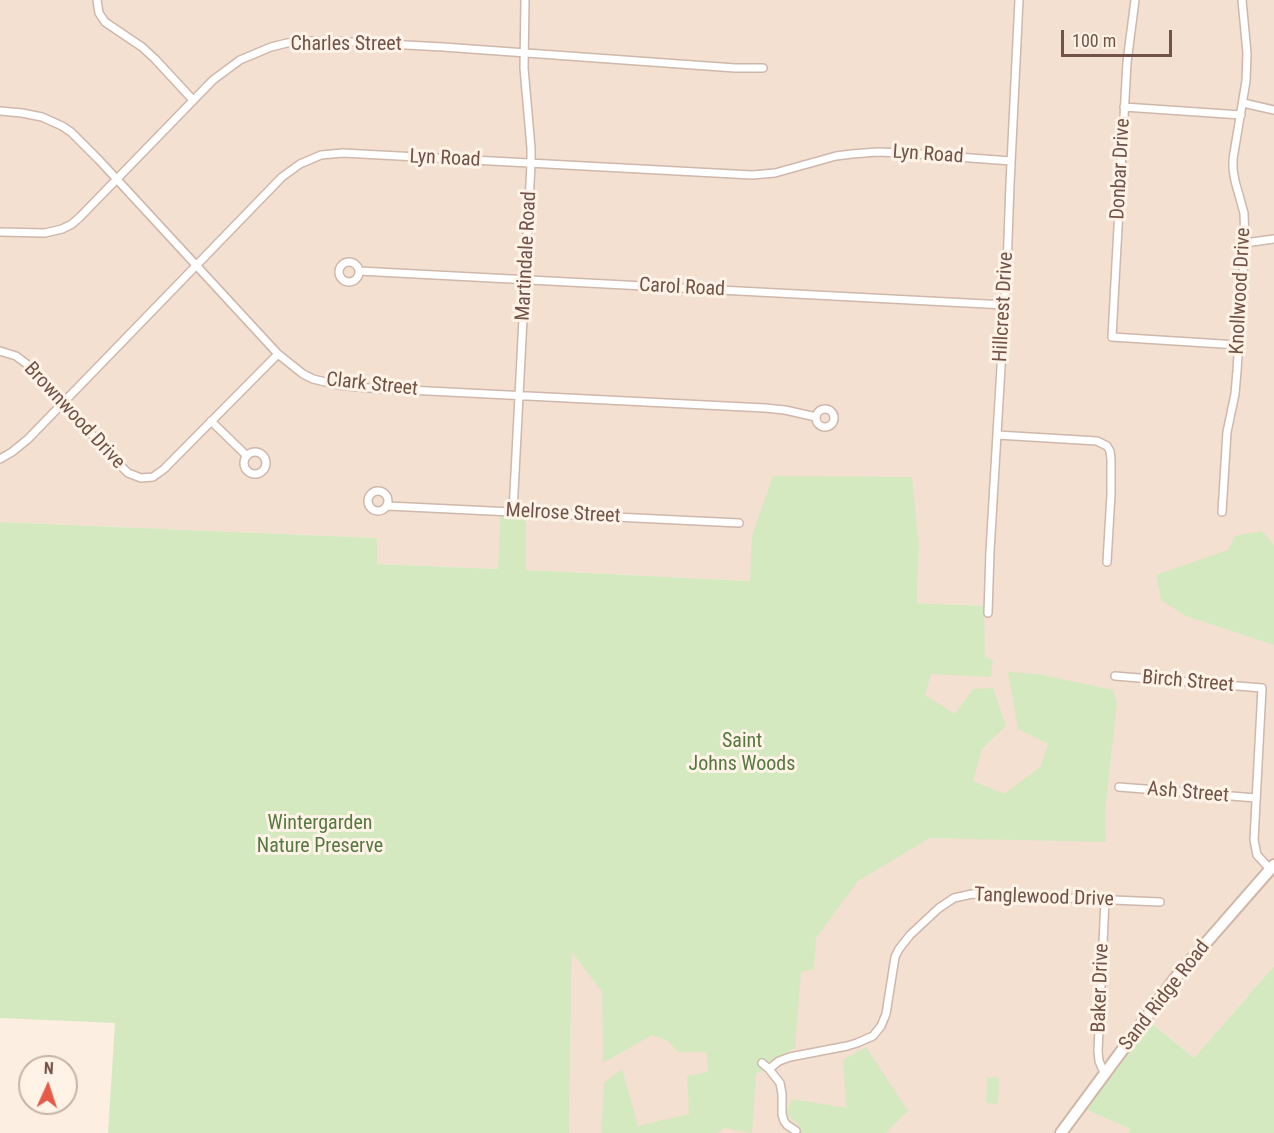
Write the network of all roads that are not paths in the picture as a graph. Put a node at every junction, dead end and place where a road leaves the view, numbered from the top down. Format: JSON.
{"nodes":[{"id":1,"x":97,"y":0,"type":"edge"},
{"id":2,"x":525,"y":0,"type":"edge"},
{"id":3,"x":1019,"y":0,"type":"edge"},
{"id":4,"x":1135,"y":0,"type":"edge"},
{"id":5,"x":1242,"y":0,"type":"edge"},
{"id":6,"x":524,"y":52,"type":"junction"},
{"id":7,"x":763,"y":68,"type":"dead end"},
{"id":8,"x":193,"y":100,"type":"junction"},
{"id":9,"x":1243,"y":103,"type":"junction"},
{"id":10,"x":1124,"y":107,"type":"junction"},
{"id":11,"x":1274,"y":110,"type":"edge"},
{"id":12,"x":0,"y":111,"type":"edge"},
{"id":13,"x":1241,"y":115,"type":"junction"},
{"id":14,"x":1011,"y":161,"type":"junction"},
{"id":15,"x":531,"y":164,"type":"junction"},
{"id":16,"x":117,"y":179,"type":"junction"},
{"id":17,"x":0,"y":232,"type":"edge"},
{"id":18,"x":1274,"y":239,"type":"edge"},
{"id":19,"x":1245,"y":243,"type":"junction"},
{"id":20,"x":196,"y":265,"type":"junction"},
{"id":21,"x":359,"y":271,"type":"dead end"},
{"id":22,"x":525,"y":280,"type":"junction"},
{"id":23,"x":1005,"y":306,"type":"junction"},
{"id":24,"x":1238,"y":345,"type":"junction"},
{"id":25,"x":0,"y":351,"type":"edge"},
{"id":26,"x":278,"y":354,"type":"junction"},
{"id":27,"x":519,"y":396,"type":"junction"},
{"id":28,"x":63,"y":403,"type":"junction"},
{"id":29,"x":816,"y":417,"type":"dead end"},
{"id":30,"x":211,"y":421,"type":"junction"},
{"id":31,"x":997,"y":435,"type":"junction"},
{"id":32,"x":247,"y":456,"type":"dead end"},
{"id":33,"x":0,"y":459,"type":"edge"},
{"id":34,"x":388,"y":506,"type":"dead end"},
{"id":35,"x":513,"y":512,"type":"junction"},
{"id":36,"x":1222,"y":512,"type":"dead end"},
{"id":37,"x":739,"y":523,"type":"dead end"},
{"id":38,"x":1107,"y":562,"type":"dead end"},
{"id":39,"x":988,"y":613,"type":"dead end"},
{"id":40,"x":1114,"y":676,"type":"dead end"},
{"id":41,"x":1119,"y":787,"type":"dead end"},
{"id":42,"x":1256,"y":798,"type":"junction"},
{"id":43,"x":1272,"y":867,"type":"edge"},
{"id":44,"x":1105,"y":900,"type":"junction"},
{"id":45,"x":1160,"y":902,"type":"dead end"},
{"id":46,"x":762,"y":1063,"type":"dead end"},
{"id":47,"x":769,"y":1069,"type":"junction"},
{"id":48,"x":1105,"y":1075,"type":"junction"},
{"id":49,"x":796,"y":1131,"type":"dead end"},
{"id":50,"x":1061,"y":1133,"type":"edge"}],
"edges":[{"from":1,"to":8,"type":"street"},
{"from":2,"to":6,"type":"street","name":"Martindale Road"},
{"from":3,"to":14,"type":"street","name":"Hillcrest Drive"},
{"from":4,"to":10,"type":"street","name":"Donbar Drive"},
{"from":5,"to":9,"type":"street","name":"Knollwood Drive"},
{"from":6,"to":7,"type":"street","name":"Charles Street"},
{"from":6,"to":8,"type":"street","name":"Charles Street"},
{"from":6,"to":15,"type":"street","name":"Martindale Road"},
{"from":8,"to":16,"type":"street","name":"Charles Street"},
{"from":9,"to":11,"type":"street"},
{"from":9,"to":13,"type":"street","name":"Knollwood Drive"},
{"from":10,"to":13,"type":"street"},
{"from":10,"to":24,"type":"street","name":"Donbar Drive"},
{"from":12,"to":16,"type":"street","name":"Clark Street"},
{"from":13,"to":19,"type":"street","name":"Knollwood Drive"},
{"from":14,"to":15,"type":"street","name":"Lyn Road"},
{"from":14,"to":23,"type":"street","name":"Hillcrest Drive"},
{"from":15,"to":20,"type":"street","name":"Lyn Road"},
{"from":15,"to":22,"type":"street","name":"Martindale Road"},
{"from":16,"to":17,"type":"street","name":"Charles Street"},
{"from":16,"to":20,"type":"street","name":"Clark Street"},
{"from":18,"to":19,"type":"street"},
{"from":19,"to":24,"type":"street","name":"Knollwood Drive"},
{"from":20,"to":26,"type":"street","name":"Clark Street"},
{"from":20,"to":28,"type":"street","name":"Lyn Road"},
{"from":21,"to":22,"type":"street","name":"Carol Road"},
{"from":22,"to":23,"type":"street","name":"Carol Road"},
{"from":22,"to":27,"type":"street","name":"Martindale Road"},
{"from":23,"to":31,"type":"street","name":"Hillcrest Drive"},
{"from":24,"to":36,"type":"street","name":"Knollwood Drive"},
{"from":25,"to":28,"type":"street","name":"Brownwood Drive"},
{"from":26,"to":27,"type":"street","name":"Clark Street"},
{"from":26,"to":30,"type":"street","name":"Brownwood Drive"},
{"from":27,"to":29,"type":"street","name":"Clark Street"},
{"from":27,"to":35,"type":"street","name":"Martindale Road"},
{"from":28,"to":30,"type":"street","name":"Brownwood Drive"},
{"from":28,"to":33,"type":"street","name":"Lyn Road"},
{"from":30,"to":32,"type":"street"},
{"from":31,"to":38,"type":"street"},
{"from":31,"to":39,"type":"street","name":"Hillcrest Drive"},
{"from":34,"to":35,"type":"street","name":"Melrose Street"},
{"from":35,"to":37,"type":"street","name":"Melrose Street"},
{"from":40,"to":42,"type":"street","name":"Birch Street"},
{"from":41,"to":42,"type":"street","name":"Ash Street"},
{"from":42,"to":43,"type":"street"},
{"from":43,"to":48,"type":"street","name":"Sand Ridge Road"},
{"from":44,"to":45,"type":"street","name":"Tanglewood Drive"},
{"from":44,"to":47,"type":"street","name":"Tanglewood Drive"},
{"from":44,"to":48,"type":"street","name":"Baker Drive"},
{"from":46,"to":47,"type":"street"},
{"from":47,"to":49,"type":"street"},
{"from":48,"to":50,"type":"street","name":"Sand Ridge Road"}]}
